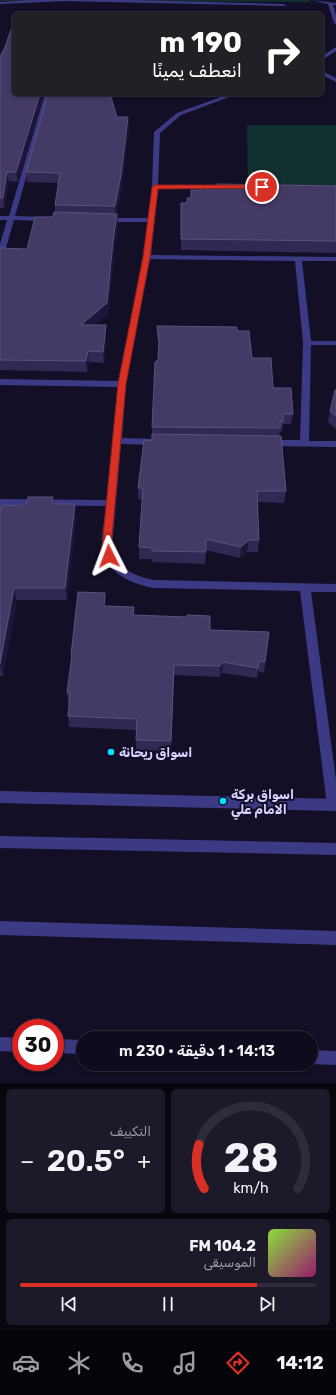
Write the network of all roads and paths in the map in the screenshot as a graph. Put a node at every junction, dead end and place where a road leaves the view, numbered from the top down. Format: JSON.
{"nodes":[{"id":1,"x":313,"y":0,"type":"edge"},
{"id":2,"x":0,"y":3,"type":"edge"},
{"id":3,"x":330,"y":3,"type":"junction"},
{"id":4,"x":336,"y":4,"type":"edge"},
{"id":5,"x":284,"y":5,"type":"dead end"},
{"id":6,"x":336,"y":23,"type":"edge"},
{"id":7,"x":336,"y":49,"type":"edge"},
{"id":8,"x":324,"y":57,"type":"edge"},
{"id":9,"x":324,"y":74,"type":"edge"},
{"id":10,"x":336,"y":80,"type":"edge"},
{"id":11,"x":47,"y":96,"type":"edge"},
{"id":12,"x":228,"y":96,"type":"edge"},
{"id":13,"x":155,"y":187,"type":"junction"},
{"id":14,"x":217,"y":187,"type":"edge"},
{"id":15,"x":0,"y":218,"type":"edge"},
{"id":16,"x":12,"y":218,"type":"junction"},
{"id":17,"x":51,"y":219,"type":"edge"},
{"id":18,"x":97,"y":220,"type":"edge"},
{"id":19,"x":151,"y":220,"type":"junction"},
{"id":20,"x":0,"y":255,"type":"edge"},
{"id":21,"x":147,"y":257,"type":"junction"},
{"id":22,"x":298,"y":259,"type":"junction"},
{"id":23,"x":336,"y":259,"type":"edge"},
{"id":24,"x":307,"y":343,"type":"junction"},
{"id":25,"x":336,"y":343,"type":"edge"},
{"id":26,"x":0,"y":382,"type":"edge"},
{"id":27,"x":122,"y":384,"type":"junction"},
{"id":28,"x":117,"y":441,"type":"junction"},
{"id":29,"x":164,"y":442,"type":"edge"},
{"id":30,"x":257,"y":443,"type":"edge"},
{"id":31,"x":304,"y":443,"type":"junction"},
{"id":32,"x":336,"y":444,"type":"edge"},
{"id":33,"x":0,"y":502,"type":"edge"},
{"id":34,"x":111,"y":503,"type":"junction"},
{"id":35,"x":305,"y":587,"type":"junction"},
{"id":36,"x":336,"y":588,"type":"edge"},
{"id":37,"x":0,"y":797,"type":"edge"},
{"id":38,"x":335,"y":805,"type":"edge"},
{"id":39,"x":0,"y":842,"type":"edge"},
{"id":40,"x":336,"y":849,"type":"edge"},
{"id":41,"x":0,"y":928,"type":"edge"},
{"id":42,"x":336,"y":938,"type":"edge"},
{"id":43,"x":0,"y":1044,"type":"edge"},
{"id":44,"x":12,"y":1045,"type":"edge"},
{"id":45,"x":64,"y":1046,"type":"edge"},
{"id":46,"x":76,"y":1047,"type":"edge"},
{"id":47,"x":318,"y":1057,"type":"edge"},
{"id":48,"x":336,"y":1058,"type":"edge"}],
"edges":[{"from":1,"to":3,"type":"street"},
{"from":2,"to":5,"type":"street"},
{"from":3,"to":4,"type":"street"},
{"from":3,"to":6,"type":"street"},
{"from":7,"to":8,"type":"street"},
{"from":9,"to":10,"type":"street"},
{"from":11,"to":16,"type":"street"},
{"from":12,"to":13,"type":"street"},
{"from":13,"to":14,"type":"street"},
{"from":13,"to":19,"type":"street"},
{"from":15,"to":16,"type":"street"},
{"from":16,"to":17,"type":"street"},
{"from":16,"to":20,"type":"street"},
{"from":18,"to":19,"type":"street"},
{"from":19,"to":21,"type":"street"},
{"from":21,"to":22,"type":"street"},
{"from":21,"to":27,"type":"street"},
{"from":22,"to":23,"type":"street"},
{"from":22,"to":24,"type":"street"},
{"from":24,"to":25,"type":"street"},
{"from":24,"to":31,"type":"street"},
{"from":26,"to":27,"type":"street"},
{"from":27,"to":28,"type":"street"},
{"from":28,"to":29,"type":"street"},
{"from":28,"to":34,"type":"street"},
{"from":30,"to":31,"type":"street"},
{"from":31,"to":32,"type":"street"},
{"from":33,"to":34,"type":"street"},
{"from":34,"to":35,"type":"street"},
{"from":35,"to":36,"type":"street"},
{"from":35,"to":38,"type":"street"},
{"from":37,"to":38,"type":"street"},
{"from":39,"to":40,"type":"street"},
{"from":41,"to":42,"type":"street"},
{"from":43,"to":44,"type":"street"},
{"from":45,"to":46,"type":"street"},
{"from":47,"to":48,"type":"street"}]}
